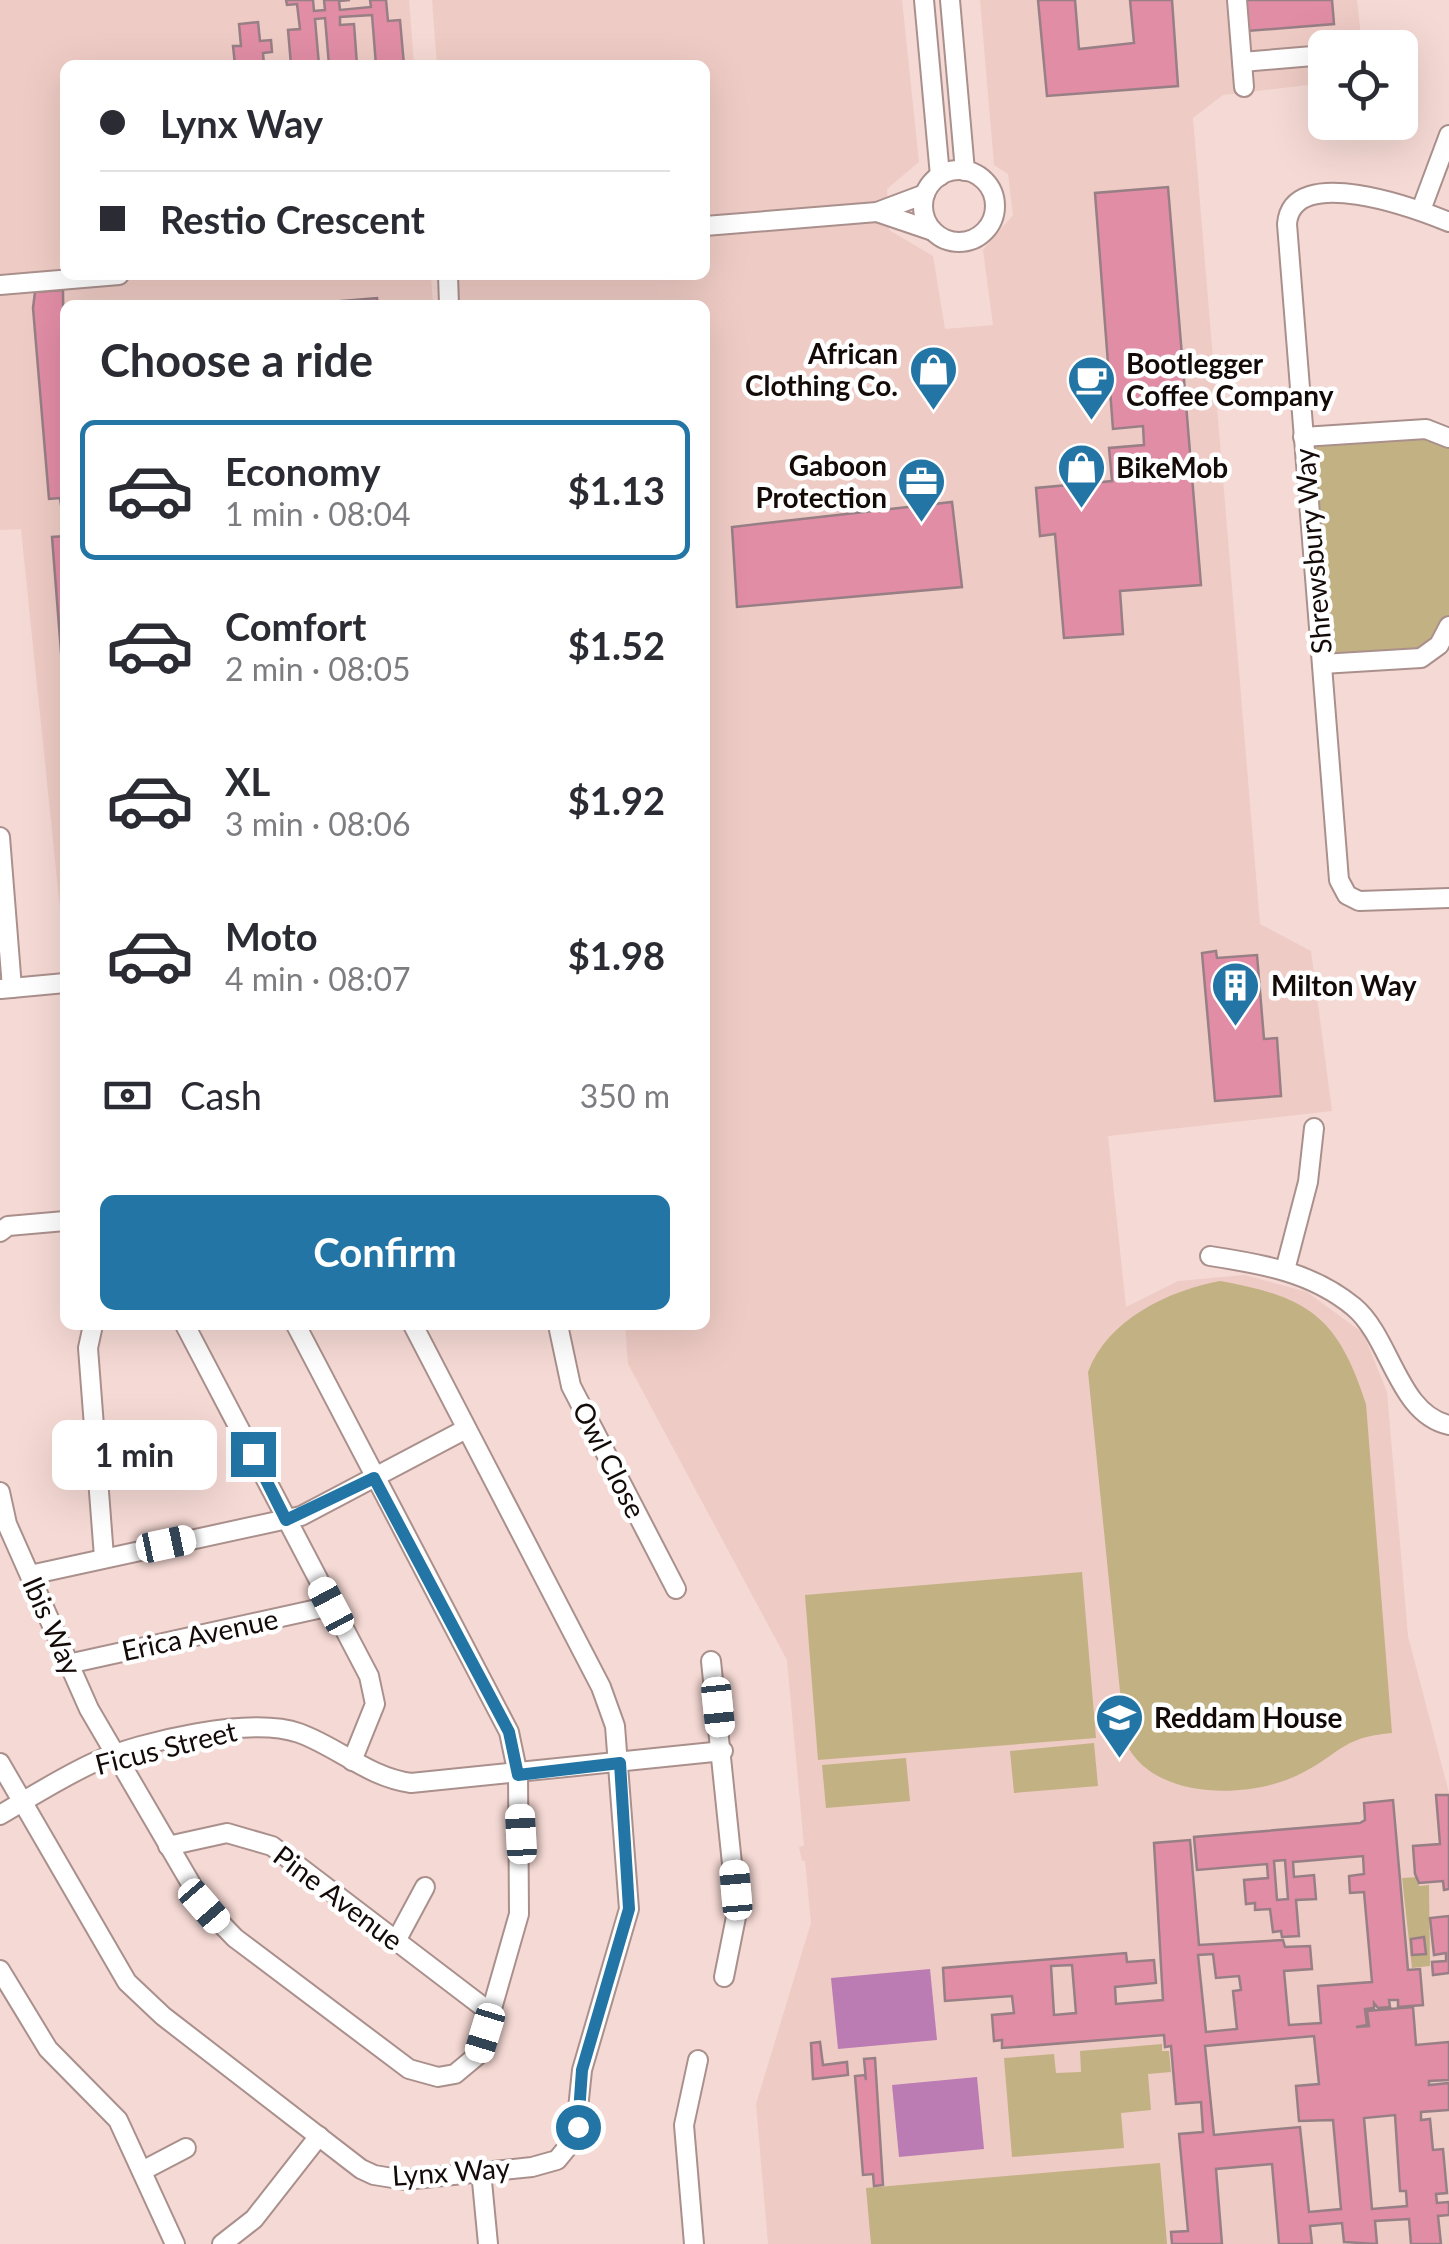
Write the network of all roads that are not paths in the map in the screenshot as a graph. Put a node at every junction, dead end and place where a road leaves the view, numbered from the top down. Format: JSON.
{"nodes":[{"id":1,"x":924,"y":0,"type":"edge"},
{"id":2,"x":950,"y":0,"type":"edge"},
{"id":3,"x":1237,"y":0,"type":"edge"},
{"id":4,"x":1308,"y":56,"type":"edge"},
{"id":5,"x":1242,"y":62,"type":"junction"},
{"id":6,"x":1244,"y":86,"type":"dead end"},
{"id":7,"x":1449,"y":136,"type":"edge"},
{"id":8,"x":965,"y":171,"type":"junction"},
{"id":9,"x":940,"y":176,"type":"junction"},
{"id":10,"x":926,"y":194,"type":"junction"},
{"id":11,"x":1420,"y":210,"type":"junction"},
{"id":12,"x":878,"y":212,"type":"junction"},
{"id":13,"x":1449,"y":222,"type":"edge"},
{"id":14,"x":710,"y":226,"type":"edge"},
{"id":15,"x":933,"y":231,"type":"junction"},
{"id":16,"x":60,"y":280,"type":"edge"},
{"id":17,"x":0,"y":285,"type":"edge"},
{"id":18,"x":1303,"y":437,"type":"junction"},
{"id":19,"x":1449,"y":438,"type":"edge"},
{"id":20,"x":1449,"y":626,"type":"edge"},
{"id":21,"x":1322,"y":664,"type":"junction"},
{"id":22,"x":0,"y":837,"type":"edge"},
{"id":23,"x":1449,"y":898,"type":"edge"},
{"id":24,"x":60,"y":984,"type":"edge"},
{"id":25,"x":6,"y":988,"type":"edge"},
{"id":26,"x":1314,"y":1128,"type":"dead end"},
{"id":27,"x":60,"y":1221,"type":"edge"},
{"id":28,"x":0,"y":1232,"type":"edge"},
{"id":29,"x":1210,"y":1256,"type":"dead end"},
{"id":30,"x":1285,"y":1270,"type":"junction"},
{"id":31,"x":92,"y":1330,"type":"edge"},
{"id":32,"x":188,"y":1330,"type":"edge"},
{"id":33,"x":299,"y":1330,"type":"edge"},
{"id":34,"x":416,"y":1330,"type":"edge"},
{"id":35,"x":559,"y":1330,"type":"edge"},
{"id":36,"x":1449,"y":1425,"type":"edge"},
{"id":37,"x":466,"y":1430,"type":"junction"},
{"id":38,"x":159,"y":1448,"type":"dead end"},
{"id":39,"x":97,"y":1452,"type":"junction"},
{"id":40,"x":374,"y":1478,"type":"junction"},
{"id":41,"x":0,"y":1492,"type":"edge"},
{"id":42,"x":286,"y":1520,"type":"junction"},
{"id":43,"x":104,"y":1556,"type":"junction"},
{"id":44,"x":30,"y":1575,"type":"junction"},
{"id":45,"x":676,"y":1589,"type":"dead end"},
{"id":46,"x":331,"y":1606,"type":"junction"},
{"id":47,"x":711,"y":1662,"type":"dead end"},
{"id":48,"x":68,"y":1664,"type":"junction"},
{"id":49,"x":723,"y":1751,"type":"junction"},
{"id":50,"x":116,"y":1756,"type":"junction"},
{"id":51,"x":352,"y":1760,"type":"junction"},
{"id":52,"x":0,"y":1762,"type":"edge"},
{"id":53,"x":620,"y":1763,"type":"junction"},
{"id":54,"x":518,"y":1775,"type":"junction"},
{"id":55,"x":23,"y":1802,"type":"junction"},
{"id":56,"x":0,"y":1815,"type":"edge"},
{"id":57,"x":168,"y":1846,"type":"junction"},
{"id":58,"x":425,"y":1887,"type":"dead end"},
{"id":59,"x":396,"y":1941,"type":"junction"},
{"id":60,"x":0,"y":1970,"type":"edge"},
{"id":61,"x":724,"y":1977,"type":"dead end"},
{"id":62,"x":492,"y":2013,"type":"junction"},
{"id":63,"x":698,"y":2060,"type":"dead end"},
{"id":64,"x":318,"y":2136,"type":"junction"},
{"id":65,"x":186,"y":2148,"type":"dead end"},
{"id":66,"x":142,"y":2170,"type":"junction"},
{"id":67,"x":480,"y":2172,"type":"junction"},
{"id":68,"x":175,"y":2244,"type":"edge"},
{"id":69,"x":222,"y":2244,"type":"edge"},
{"id":70,"x":488,"y":2244,"type":"edge"},
{"id":71,"x":694,"y":2244,"type":"edge"}],
"edges":[{"from":1,"to":9,"type":"street"},
{"from":2,"to":8,"type":"street"},
{"from":3,"to":5,"type":"street"},
{"from":4,"to":5,"type":"street"},
{"from":5,"to":6,"type":"street"},
{"from":7,"to":11,"type":"street"},
{"from":8,"to":9,"type":"street"},
{"from":8,"to":15,"type":"street"},
{"from":9,"to":10,"type":"street"},
{"from":10,"to":12,"type":"street"},
{"from":10,"to":15,"type":"street"},
{"from":11,"to":13,"type":"street","name":"Shrewsbury Way"},
{"from":11,"to":18,"type":"street","name":"Shrewsbury Way"},
{"from":12,"to":14,"type":"street"},
{"from":12,"to":15,"type":"street"},
{"from":16,"to":17,"type":"street"},
{"from":18,"to":19,"type":"street"},
{"from":18,"to":21,"type":"street","name":"Shrewsbury Way"},
{"from":20,"to":21,"type":"street"},
{"from":21,"to":23,"type":"street","name":"Shrewsbury Way"},
{"from":22,"to":25,"type":"street"},
{"from":24,"to":25,"type":"street"},
{"from":26,"to":30,"type":"street"},
{"from":27,"to":28,"type":"street"},
{"from":29,"to":30,"type":"street"},
{"from":30,"to":36,"type":"street"},
{"from":31,"to":39,"type":"street"},
{"from":32,"to":42,"type":"street"},
{"from":33,"to":40,"type":"street"},
{"from":34,"to":37,"type":"street","name":"Lynx Way"},
{"from":35,"to":45,"type":"street","name":"Owl Close"},
{"from":37,"to":40,"type":"street"},
{"from":37,"to":53,"type":"street","name":"Lynx Way"},
{"from":38,"to":39,"type":"street"},
{"from":39,"to":43,"type":"street"},
{"from":40,"to":42,"type":"street"},
{"from":40,"to":54,"type":"street"},
{"from":41,"to":44,"type":"street","name":"Ibis Way"},
{"from":42,"to":43,"type":"street"},
{"from":42,"to":46,"type":"street"},
{"from":43,"to":44,"type":"street"},
{"from":44,"to":48,"type":"street","name":"Ibis Way"},
{"from":46,"to":48,"type":"street","name":"Erica Avenue"},
{"from":46,"to":51,"type":"street"},
{"from":47,"to":49,"type":"street"},
{"from":48,"to":50,"type":"street","name":"Ibis Way"},
{"from":49,"to":53,"type":"street","name":"Ficus Street"},
{"from":49,"to":61,"type":"street"},
{"from":50,"to":51,"type":"street","name":"Ficus Street"},
{"from":50,"to":55,"type":"street","name":"Ficus Street"},
{"from":50,"to":57,"type":"street","name":"Ibis Way"},
{"from":51,"to":54,"type":"street","name":"Ficus Street"},
{"from":52,"to":55,"type":"street","name":"Lynx Way"},
{"from":53,"to":54,"type":"street","name":"Ficus Street"},
{"from":53,"to":67,"type":"street","name":"Lynx Way"},
{"from":54,"to":62,"type":"street","name":"Ibis Way"},
{"from":55,"to":56,"type":"street","name":"Ficus Street"},
{"from":55,"to":64,"type":"street","name":"Lynx Way"},
{"from":57,"to":59,"type":"street","name":"Pine Avenue"},
{"from":57,"to":62,"type":"street","name":"Ibis Way"},
{"from":58,"to":59,"type":"street"},
{"from":59,"to":62,"type":"street","name":"Pine Avenue"},
{"from":60,"to":66,"type":"street"},
{"from":63,"to":71,"type":"street"},
{"from":64,"to":67,"type":"street","name":"Lynx Way"},
{"from":64,"to":69,"type":"street"},
{"from":65,"to":66,"type":"street"},
{"from":66,"to":68,"type":"street"},
{"from":67,"to":70,"type":"street"}]}
